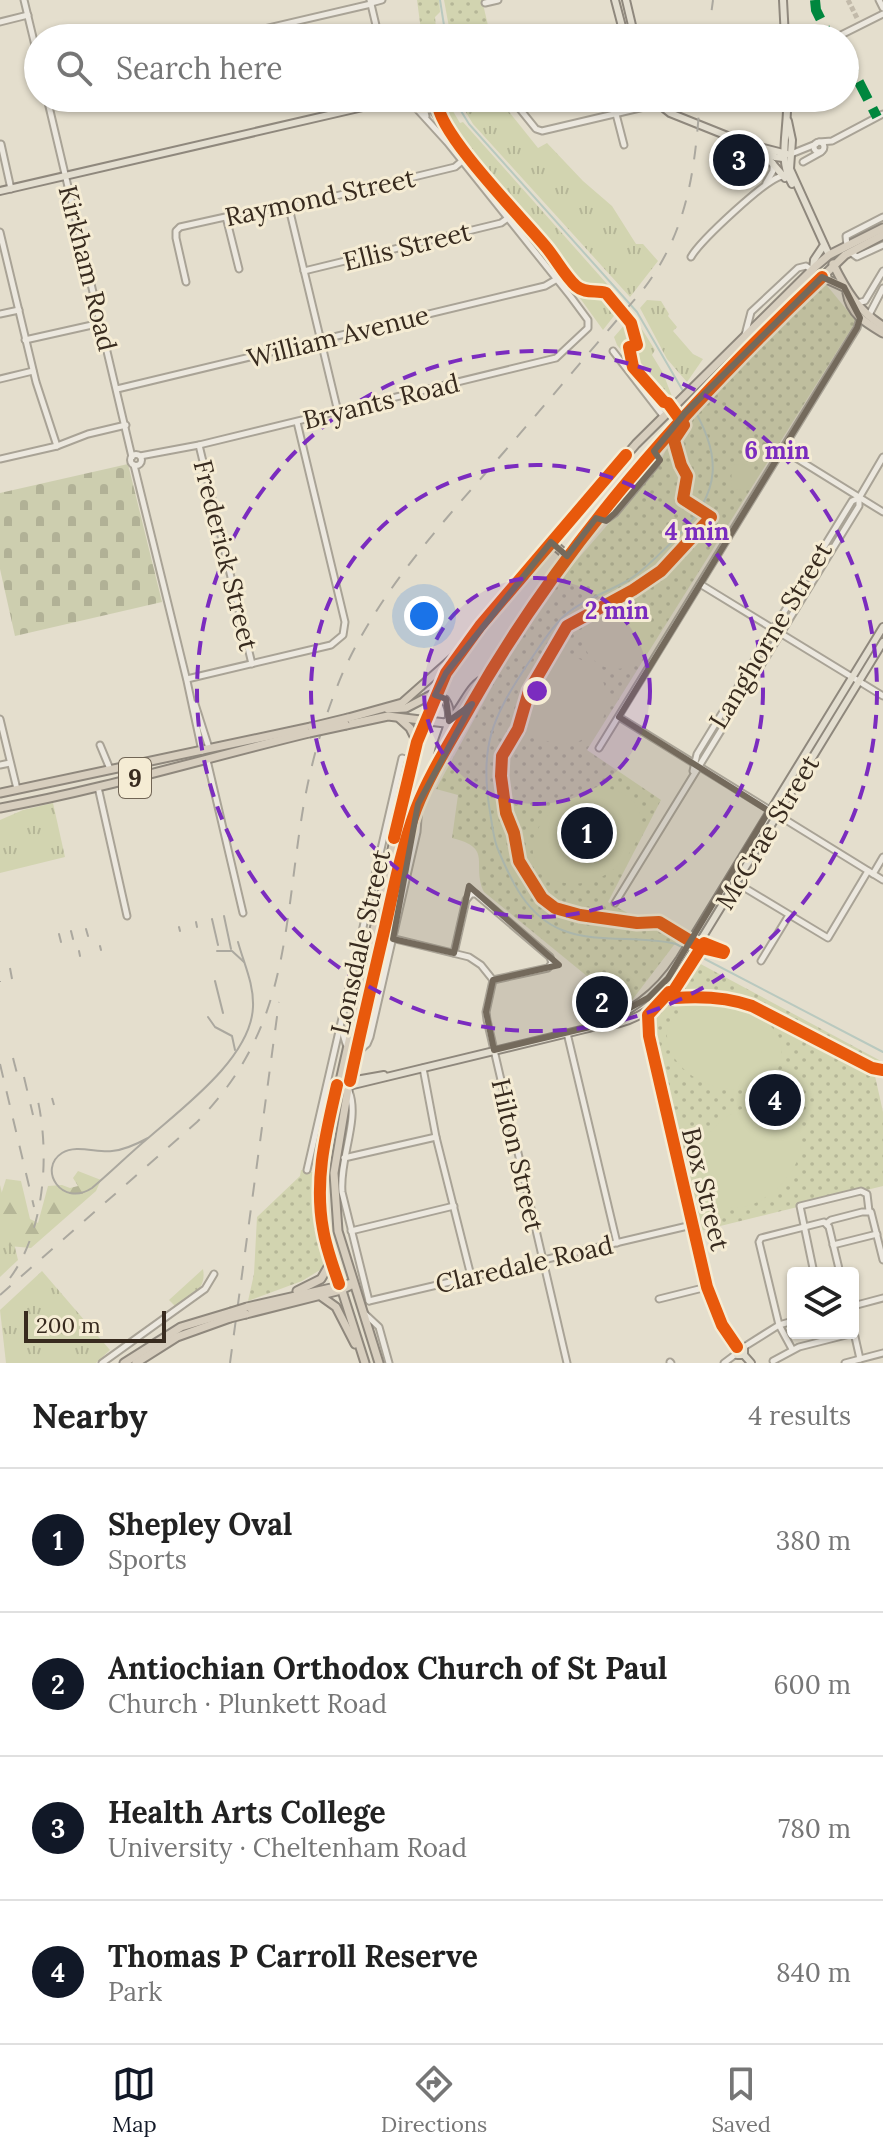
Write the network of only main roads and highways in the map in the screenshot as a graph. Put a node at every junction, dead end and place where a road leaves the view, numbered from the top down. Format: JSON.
{"nodes":[{"id":1,"x":615,"y":0,"type":"edge"},
{"id":2,"x":626,"y":0,"type":"edge"},
{"id":3,"x":783,"y":0,"type":"edge"},
{"id":4,"x":621,"y":24,"type":"edge"},
{"id":5,"x":632,"y":24,"type":"edge"},
{"id":6,"x":784,"y":24,"type":"edge"},
{"id":7,"x":338,"y":112,"type":"edge"},
{"id":8,"x":669,"y":112,"type":"edge"},
{"id":9,"x":788,"y":112,"type":"edge"},
{"id":10,"x":788,"y":121,"type":"junction"},
{"id":11,"x":750,"y":145,"type":"junction"},
{"id":12,"x":762,"y":152,"type":"junction"},
{"id":13,"x":787,"y":155,"type":"junction"},
{"id":14,"x":0,"y":191,"type":"edge"},
{"id":15,"x":797,"y":193,"type":"junction"},
{"id":16,"x":803,"y":201,"type":"junction"},
{"id":17,"x":883,"y":228,"type":"edge"},
{"id":18,"x":883,"y":235,"type":"edge"},
{"id":19,"x":824,"y":245,"type":"junction"},
{"id":20,"x":848,"y":249,"type":"junction"},
{"id":21,"x":829,"y":255,"type":"junction"},
{"id":22,"x":834,"y":265,"type":"junction"},
{"id":23,"x":812,"y":270,"type":"junction"},
{"id":24,"x":822,"y":277,"type":"junction"},
{"id":25,"x":846,"y":290,"type":"junction"},
{"id":26,"x":865,"y":319,"type":"junction"},
{"id":27,"x":883,"y":326,"type":"edge"},
{"id":28,"x":883,"y":333,"type":"edge"},
{"id":29,"x":666,"y":415,"type":"junction"},
{"id":30,"x":675,"y":426,"type":"junction"},
{"id":31,"x":551,"y":542,"type":"junction"},
{"id":32,"x":567,"y":556,"type":"junction"},
{"id":33,"x":883,"y":627,"type":"edge"},
{"id":34,"x":883,"y":642,"type":"edge"},
{"id":35,"x":458,"y":655,"type":"junction"},
{"id":36,"x":487,"y":678,"type":"junction"},
{"id":37,"x":855,"y":680,"type":"junction"},
{"id":38,"x":435,"y":695,"type":"junction"},
{"id":39,"x":388,"y":709,"type":"junction"},
{"id":40,"x":395,"y":717,"type":"junction"},
{"id":41,"x":425,"y":721,"type":"junction"},
{"id":42,"x":449,"y":721,"type":"junction"},
{"id":43,"x":347,"y":722,"type":"junction"},
{"id":44,"x":310,"y":730,"type":"junction"},
{"id":45,"x":417,"y":742,"type":"junction"},
{"id":46,"x":205,"y":750,"type":"junction"},
{"id":47,"x":207,"y":760,"type":"junction"},
{"id":48,"x":438,"y":764,"type":"junction"},
{"id":49,"x":94,"y":772,"type":"junction"},
{"id":50,"x":98,"y":786,"type":"junction"},
{"id":51,"x":17,"y":789,"type":"junction"},
{"id":52,"x":0,"y":793,"type":"edge"},
{"id":53,"x":20,"y":804,"type":"junction"},
{"id":54,"x":0,"y":808,"type":"edge"},
{"id":55,"x":773,"y":813,"type":"junction"},
{"id":56,"x":373,"y":934,"type":"junction"},
{"id":57,"x":383,"y":936,"type":"junction"},
{"id":58,"x":648,"y":998,"type":"junction"},
{"id":59,"x":662,"y":1001,"type":"junction"},
{"id":60,"x":641,"y":1014,"type":"junction"},
{"id":61,"x":589,"y":1028,"type":"junction"},
{"id":62,"x":649,"y":1036,"type":"junction"},
{"id":63,"x":337,"y":1085,"type":"junction"},
{"id":64,"x":349,"y":1085,"type":"junction"},
{"id":65,"x":331,"y":1259,"type":"junction"},
{"id":66,"x":353,"y":1283,"type":"junction"},
{"id":67,"x":340,"y":1287,"type":"junction"},
{"id":68,"x":316,"y":1297,"type":"junction"},
{"id":69,"x":271,"y":1302,"type":"junction"},
{"id":70,"x":247,"y":1311,"type":"junction"},
{"id":71,"x":231,"y":1315,"type":"junction"},
{"id":72,"x":364,"y":1360,"type":"edge"},
{"id":73,"x":124,"y":1363,"type":"edge"},
{"id":74,"x":136,"y":1363,"type":"edge"},
{"id":75,"x":377,"y":1363,"type":"edge"},
{"id":76,"x":751,"y":1363,"type":"edge"}],
"edges":[{"from":1,"to":4,"type":"main road"},
{"from":2,"to":5,"type":"main road"},
{"from":3,"to":6,"type":"main road"},
{"from":7,"to":14,"type":"main road"},
{"from":8,"to":11,"type":"main road"},
{"from":9,"to":10,"type":"main road"},
{"from":10,"to":13,"type":"main road"},
{"from":10,"to":13,"type":"main road"},
{"from":11,"to":12,"type":"main road"},
{"from":11,"to":13,"type":"main road"},
{"from":12,"to":13,"type":"main road"},
{"from":12,"to":15,"type":"main road"},
{"from":13,"to":15,"type":"main road"},
{"from":13,"to":16,"type":"main road"},
{"from":15,"to":16,"type":"main road"},
{"from":16,"to":19,"type":"main road"},
{"from":17,"to":20,"type":"highway","name":"Lonsdale Street"},
{"from":18,"to":20,"type":"highway","name":"Lonsdale Street"},
{"from":19,"to":21,"type":"main road"},
{"from":19,"to":23,"type":"main road"},
{"from":20,"to":21,"type":"highway","name":"Lonsdale Street"},
{"from":20,"to":22,"type":"highway","name":"Lonsdale Street"},
{"from":21,"to":22,"type":"highway"},
{"from":21,"to":23,"type":"highway","name":"Lonsdale Street"},
{"from":22,"to":24,"type":"highway","name":"Lonsdale Street"},
{"from":22,"to":25,"type":"highway"},
{"from":23,"to":29,"type":"highway","name":"Lonsdale Street"},
{"from":24,"to":25,"type":"highway"},
{"from":24,"to":30,"type":"highway","name":"Lonsdale Street"},
{"from":25,"to":26,"type":"highway"},
{"from":25,"to":26,"type":"highway"},
{"from":26,"to":27,"type":"highway"},
{"from":26,"to":28,"type":"highway"},
{"from":29,"to":30,"type":"highway"},
{"from":29,"to":31,"type":"highway","name":"Lonsdale Street"},
{"from":30,"to":32,"type":"highway","name":"Lonsdale Street"},
{"from":31,"to":32,"type":"highway"},
{"from":31,"to":35,"type":"highway","name":"Lonsdale Street"},
{"from":32,"to":36,"type":"highway","name":"Lonsdale Street"},
{"from":33,"to":37,"type":"main road","name":"McCrae Street"},
{"from":34,"to":37,"type":"main road","name":"McCrae Street"},
{"from":35,"to":38,"type":"highway","name":"Lonsdale Street"},
{"from":35,"to":39,"type":"highway","number":"9"},
{"from":36,"to":42,"type":"highway"},
{"from":36,"to":48,"type":"highway","name":"Lonsdale Street"},
{"from":37,"to":55,"type":"main road","name":"McCrae Street"},
{"from":38,"to":39,"type":"highway"},
{"from":38,"to":41,"type":"highway","name":"Lonsdale Street"},
{"from":38,"to":42,"type":"highway"},
{"from":39,"to":43,"type":"highway","number":"9"},
{"from":40,"to":41,"type":"highway","number":"9"},
{"from":40,"to":43,"type":"highway","number":"9"},
{"from":40,"to":45,"type":"highway"},
{"from":41,"to":42,"type":"highway","number":"9"},
{"from":41,"to":45,"type":"highway","name":"Lonsdale Street"},
{"from":42,"to":48,"type":"highway"},
{"from":43,"to":44,"type":"highway","number":"9","bridge":true},
{"from":44,"to":46,"type":"highway","number":"9"},
{"from":44,"to":47,"type":"highway","number":"9"},
{"from":45,"to":56,"type":"highway","name":"Lonsdale Street"},
{"from":46,"to":47,"type":"highway","name":"Kirkham Road"},
{"from":46,"to":49,"type":"highway","number":"9"},
{"from":47,"to":50,"type":"highway","number":"9"},
{"from":48,"to":57,"type":"highway","name":"Lonsdale Street"},
{"from":49,"to":50,"type":"highway"},
{"from":49,"to":51,"type":"highway","number":"9"},
{"from":50,"to":53,"type":"highway","number":"9"},
{"from":51,"to":52,"type":"highway","number":"9"},
{"from":51,"to":53,"type":"highway"},
{"from":53,"to":54,"type":"highway","number":"9"},
{"from":55,"to":58,"type":"main road","name":"McCrae Street"},
{"from":55,"to":59,"type":"main road","name":"McCrae Street"},
{"from":56,"to":57,"type":"highway"},
{"from":56,"to":63,"type":"highway","name":"Lonsdale Street"},
{"from":57,"to":64,"type":"highway","name":"Lonsdale Street"},
{"from":58,"to":60,"type":"main road"},
{"from":58,"to":61,"type":"main road"},
{"from":59,"to":60,"type":"main road","name":"McCrae Street"},
{"from":59,"to":62,"type":"main road"},
{"from":60,"to":61,"type":"main road","name":"McCrae Street"},
{"from":60,"to":62,"type":"main road","name":"Box Street"},
{"from":61,"to":64,"type":"main road"},
{"from":62,"to":76,"type":"main road","name":"Box Street"},
{"from":63,"to":64,"type":"highway"},
{"from":63,"to":65,"type":"highway","name":"Lonsdale Street"},
{"from":64,"to":66,"type":"highway","name":"Lonsdale Street"},
{"from":65,"to":67,"type":"highway","name":"Lonsdale Street"},
{"from":65,"to":69,"type":"highway"},
{"from":66,"to":67,"type":"highway"},
{"from":66,"to":75,"type":"highway","name":"Lonsdale Street"},
{"from":67,"to":68,"type":"highway"},
{"from":67,"to":69,"type":"highway"},
{"from":67,"to":72,"type":"highway","name":"Lonsdale Street"},
{"from":68,"to":70,"type":"highway"},
{"from":68,"to":72,"type":"highway"},
{"from":69,"to":70,"type":"highway"},
{"from":70,"to":71,"type":"highway","bridge":true},
{"from":71,"to":73,"type":"highway"},
{"from":71,"to":74,"type":"highway"}]}
